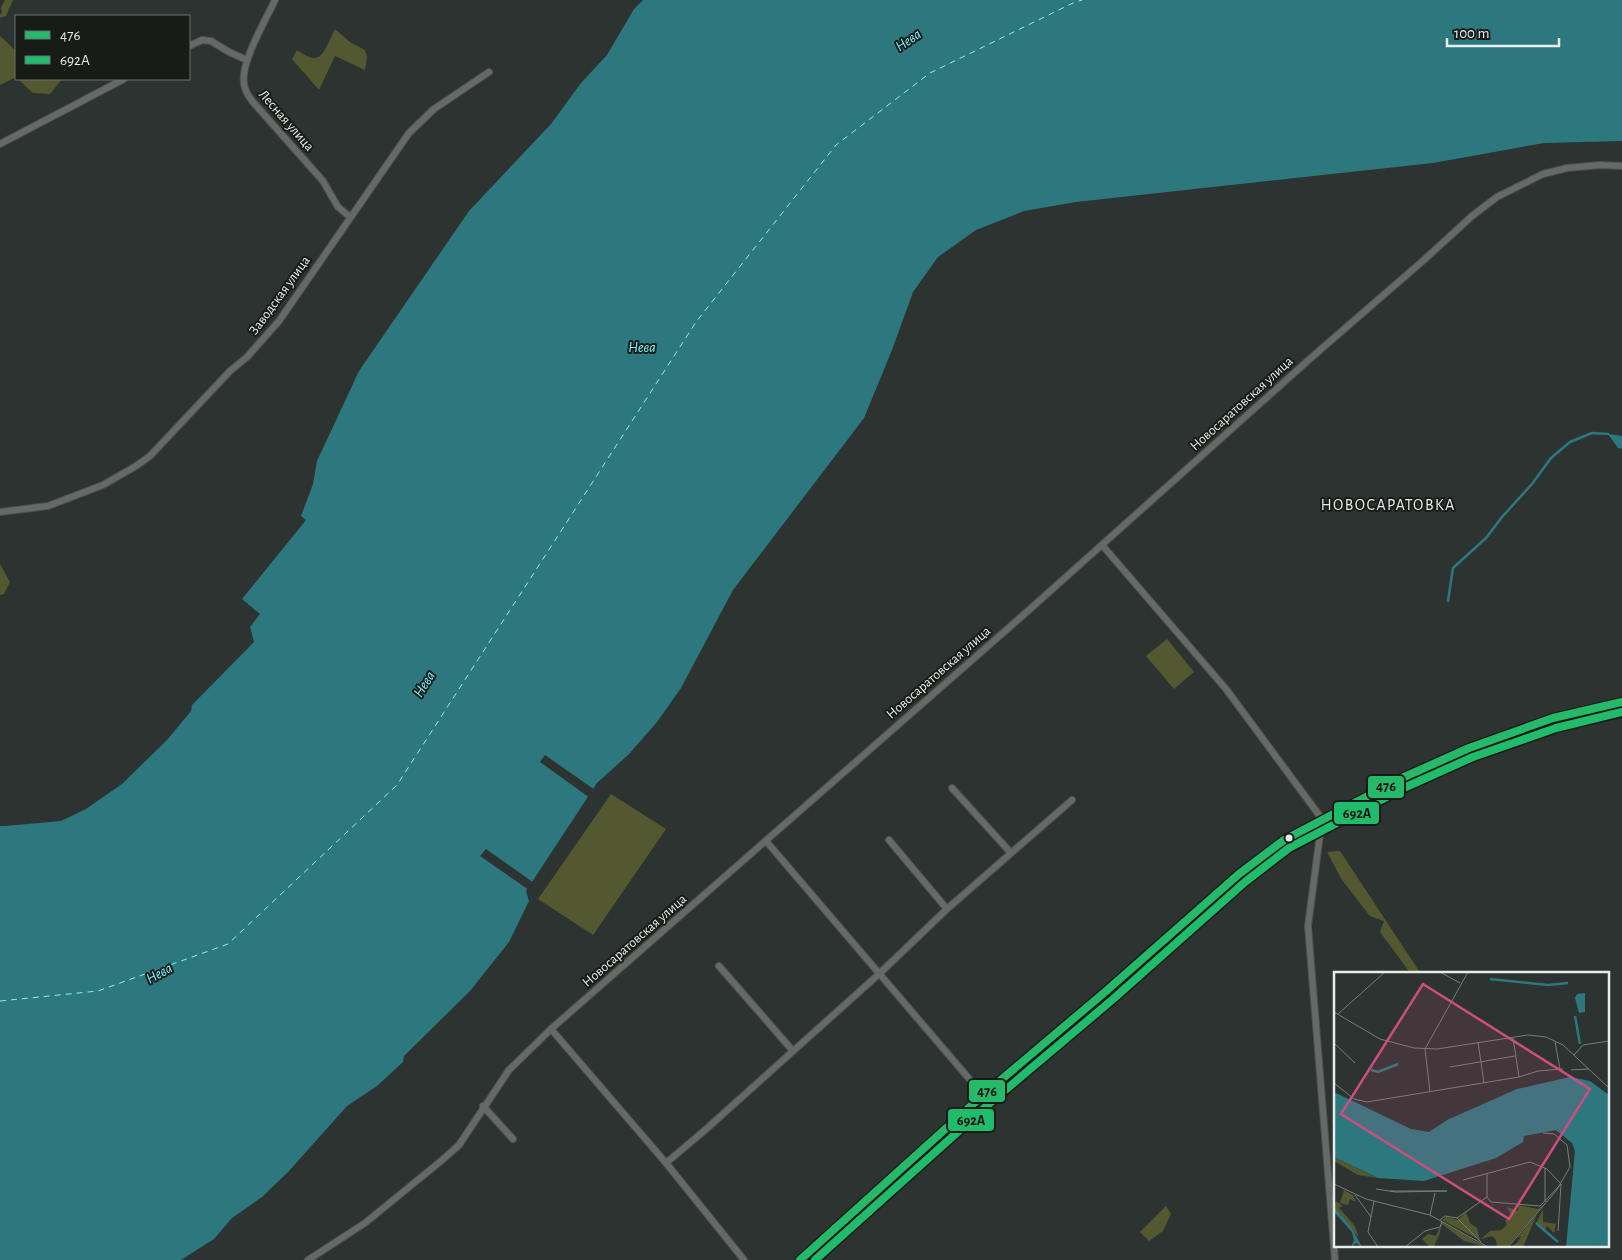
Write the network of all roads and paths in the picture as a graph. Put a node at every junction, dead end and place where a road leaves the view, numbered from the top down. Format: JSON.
{"nodes":[{"id":1,"x":276,"y":0,"type":"edge"},
{"id":2,"x":190,"y":46,"type":"edge"},
{"id":3,"x":247,"y":60,"type":"junction"},
{"id":4,"x":489,"y":72,"type":"dead end"},
{"id":5,"x":122,"y":80,"type":"edge"},
{"id":6,"x":0,"y":144,"type":"edge"},
{"id":7,"x":1622,"y":166,"type":"edge"},
{"id":8,"x":350,"y":217,"type":"junction"},
{"id":9,"x":0,"y":512,"type":"edge"},
{"id":10,"x":1102,"y":545,"type":"junction"},
{"id":11,"x":1622,"y":702,"type":"edge"},
{"id":12,"x":952,"y":788,"type":"dead end"},
{"id":13,"x":1072,"y":800,"type":"dead end"},
{"id":14,"x":1322,"y":819,"type":"junction"},
{"id":15,"x":889,"y":840,"type":"dead end"},
{"id":16,"x":766,"y":841,"type":"junction"},
{"id":17,"x":1011,"y":853,"type":"junction"},
{"id":18,"x":947,"y":909,"type":"junction"},
{"id":19,"x":719,"y":966,"type":"dead end"},
{"id":20,"x":879,"y":974,"type":"junction"},
{"id":21,"x":551,"y":1029,"type":"junction"},
{"id":22,"x":793,"y":1051,"type":"junction"},
{"id":23,"x":983,"y":1095,"type":"junction"},
{"id":24,"x":483,"y":1106,"type":"junction"},
{"id":25,"x":513,"y":1139,"type":"dead end"},
{"id":26,"x":666,"y":1163,"type":"junction"},
{"id":27,"x":1334,"y":1248,"type":"edge"},
{"id":28,"x":308,"y":1260,"type":"edge"},
{"id":29,"x":744,"y":1260,"type":"edge"},
{"id":30,"x":800,"y":1260,"type":"edge"}],
"edges":[{"from":1,"to":3,"type":"street","name":"Лесная улица"},
{"from":2,"to":3,"type":"street"},
{"from":3,"to":8,"type":"street","name":"Лесная улица"},
{"from":4,"to":8,"type":"street","name":"Заводская улица"},
{"from":5,"to":6,"type":"street"},
{"from":7,"to":10,"type":"street","name":"Новосаратовская улица"},
{"from":8,"to":9,"type":"street","name":"Заводская улица"},
{"from":10,"to":14,"type":"street"},
{"from":10,"to":16,"type":"street","name":"Новосаратовская улица"},
{"from":11,"to":14,"type":"main road"},
{"from":12,"to":17,"type":"street"},
{"from":13,"to":17,"type":"street"},
{"from":14,"to":23,"type":"main road"},
{"from":14,"to":27,"type":"street"},
{"from":15,"to":18,"type":"street"},
{"from":16,"to":20,"type":"street"},
{"from":16,"to":21,"type":"street","name":"Новосаратовская улица"},
{"from":17,"to":18,"type":"street"},
{"from":18,"to":20,"type":"street"},
{"from":19,"to":22,"type":"street"},
{"from":20,"to":22,"type":"street"},
{"from":20,"to":23,"type":"street"},
{"from":21,"to":24,"type":"street","name":"Новосаратовская улица"},
{"from":21,"to":26,"type":"street"},
{"from":22,"to":26,"type":"street"},
{"from":23,"to":30,"type":"main road"},
{"from":24,"to":25,"type":"street"},
{"from":24,"to":28,"type":"street","name":"Новосаратовская улица"},
{"from":26,"to":29,"type":"street"}]}
